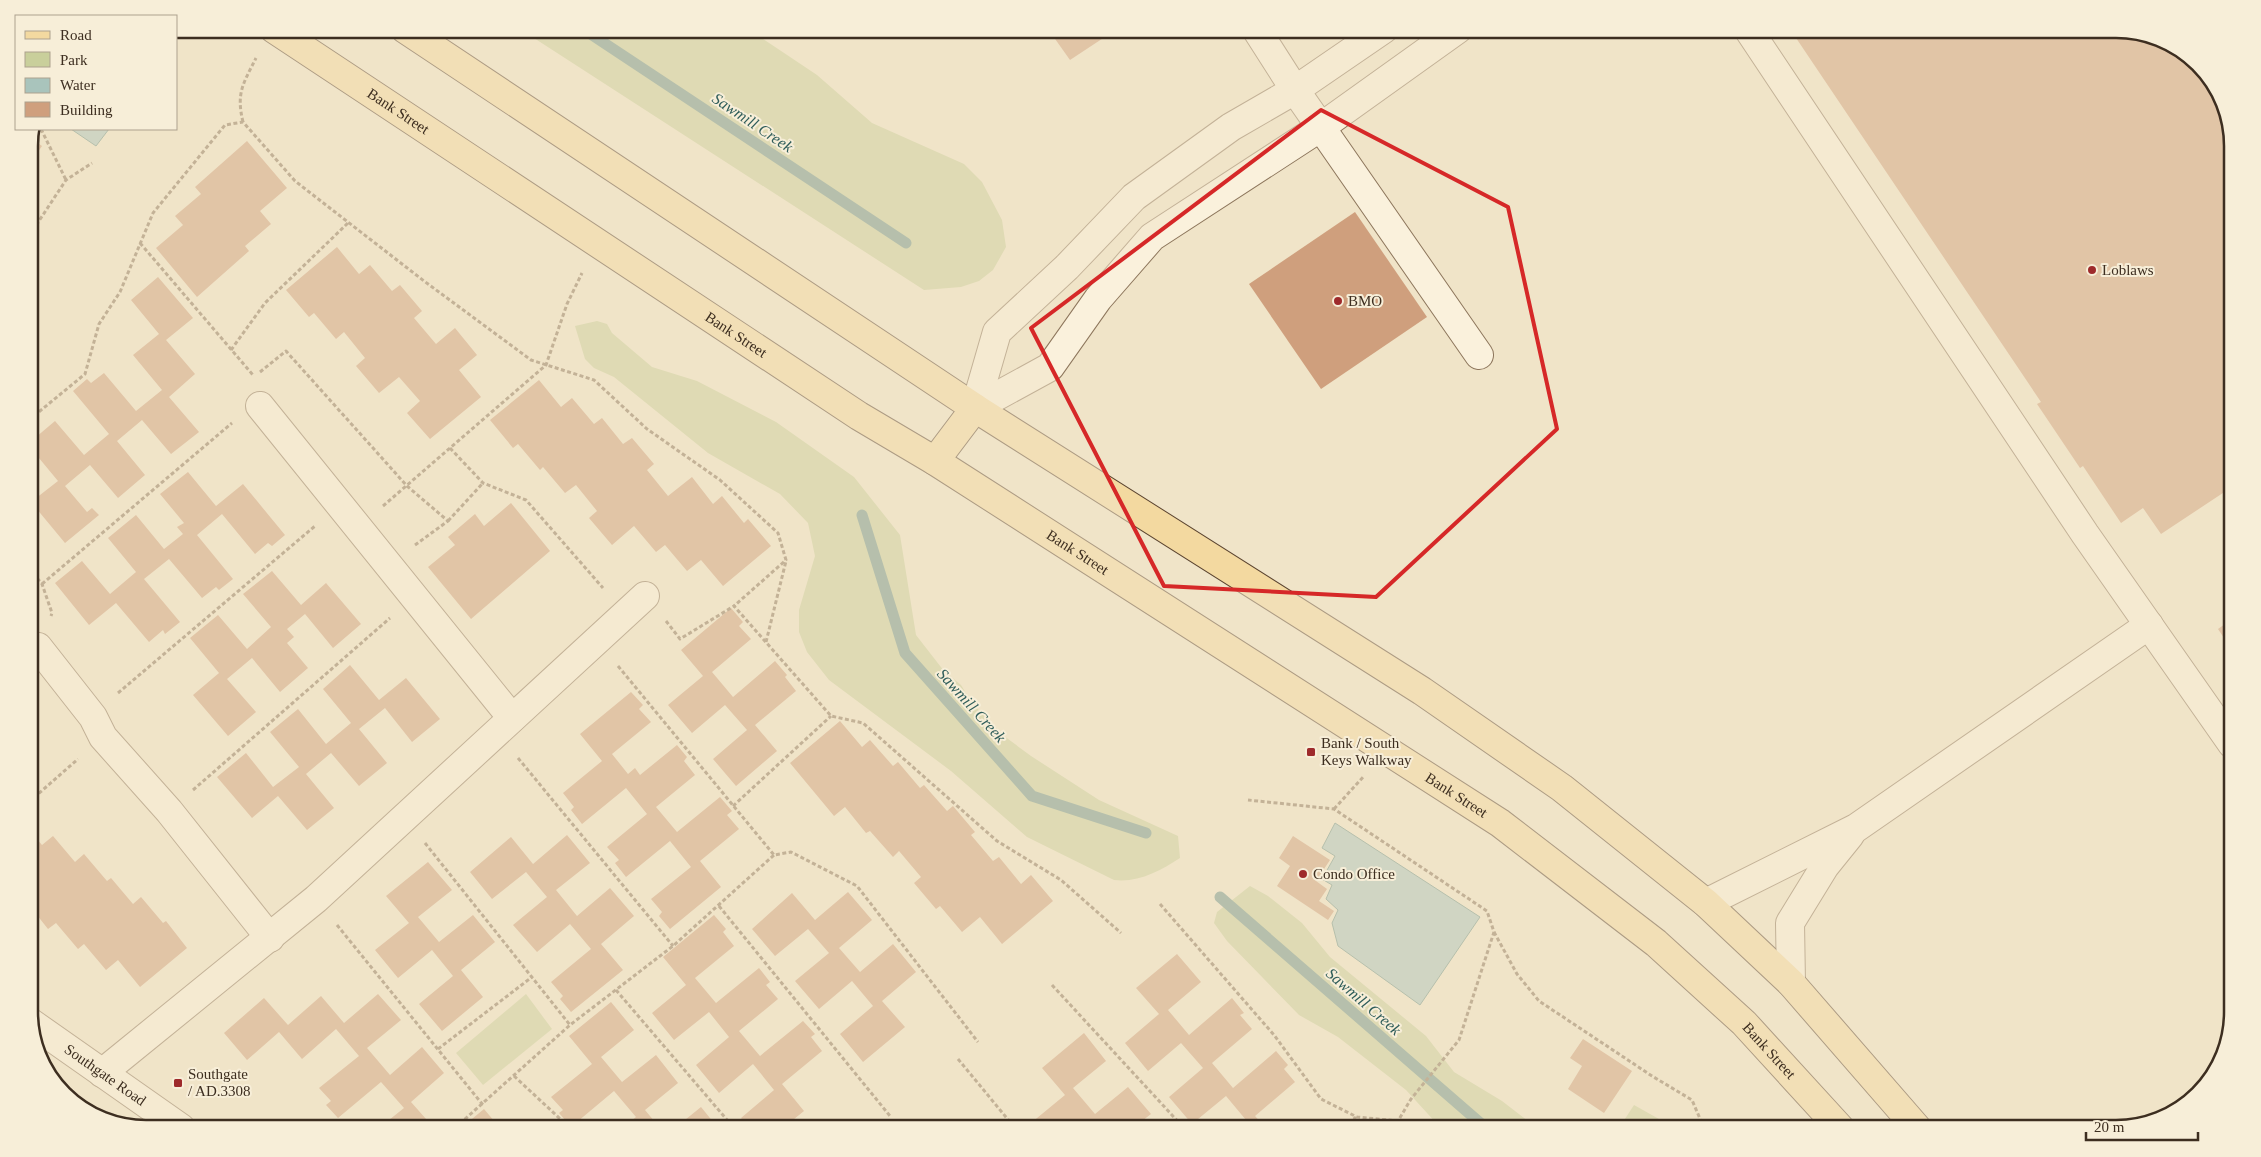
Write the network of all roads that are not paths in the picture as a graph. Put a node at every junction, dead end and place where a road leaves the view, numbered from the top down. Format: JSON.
{"nodes":[{"id":1,"x":288,"y":38,"type":"edge"},
{"id":2,"x":419,"y":38,"type":"edge"},
{"id":3,"x":1262,"y":38,"type":"edge"},
{"id":4,"x":1371,"y":38,"type":"edge"},
{"id":5,"x":1445,"y":38,"type":"edge"},
{"id":6,"x":1754,"y":38,"type":"edge"},
{"id":7,"x":1295,"y":90,"type":"junction"},
{"id":8,"x":1321,"y":127,"type":"junction"},
{"id":9,"x":1479,"y":355,"type":"dead end"},
{"id":10,"x":260,"y":406,"type":"road end"},
{"id":11,"x":975,"y":408,"type":"junction"},
{"id":12,"x":935,"y":461,"type":"junction"},
{"id":13,"x":646,"y":596,"type":"road end"},
{"id":14,"x":2149,"y":625,"type":"junction"},
{"id":15,"x":38,"y":648,"type":"road end"},
{"id":16,"x":504,"y":726,"type":"junction"},
{"id":17,"x":2224,"y":732,"type":"edge"},
{"id":18,"x":1856,"y":828,"type":"junction"},
{"id":19,"x":1706,"y":903,"type":"junction"},
{"id":20,"x":270,"y":938,"type":"junction"},
{"id":21,"x":1791,"y":983,"type":"junction"},
{"id":22,"x":40,"y":1029,"type":"edge"},
{"id":23,"x":102,"y":1073,"type":"junction"},
{"id":24,"x":170,"y":1120,"type":"edge"},
{"id":25,"x":1833,"y":1120,"type":"edge"},
{"id":26,"x":1910,"y":1120,"type":"edge"}],
"edges":[{"from":1,"to":12,"type":"main road","name":"Bank Street"},
{"from":2,"to":11,"type":"main road"},
{"from":3,"to":7,"type":"street"},
{"from":4,"to":7,"type":"street"},
{"from":5,"to":8,"type":"street"},
{"from":6,"to":14,"type":"street"},
{"from":7,"to":8,"type":"street"},
{"from":7,"to":11,"type":"street"},
{"from":8,"to":9,"type":"street"},
{"from":8,"to":11,"type":"street"},
{"from":10,"to":16,"type":"street"},
{"from":11,"to":12,"type":"main road"},
{"from":11,"to":19,"type":"main road"},
{"from":12,"to":25,"type":"main road","name":"Bank Street"},
{"from":13,"to":16,"type":"street"},
{"from":14,"to":17,"type":"street"},
{"from":14,"to":18,"type":"street"},
{"from":15,"to":20,"type":"street"},
{"from":16,"to":20,"type":"street"},
{"from":18,"to":19,"type":"street"},
{"from":18,"to":21,"type":"street"},
{"from":19,"to":21,"type":"main road"},
{"from":20,"to":23,"type":"street"},
{"from":21,"to":26,"type":"main road"},
{"from":22,"to":23,"type":"street","name":"Southgate Road"},
{"from":23,"to":24,"type":"street","name":"Southgate Road"}]}
